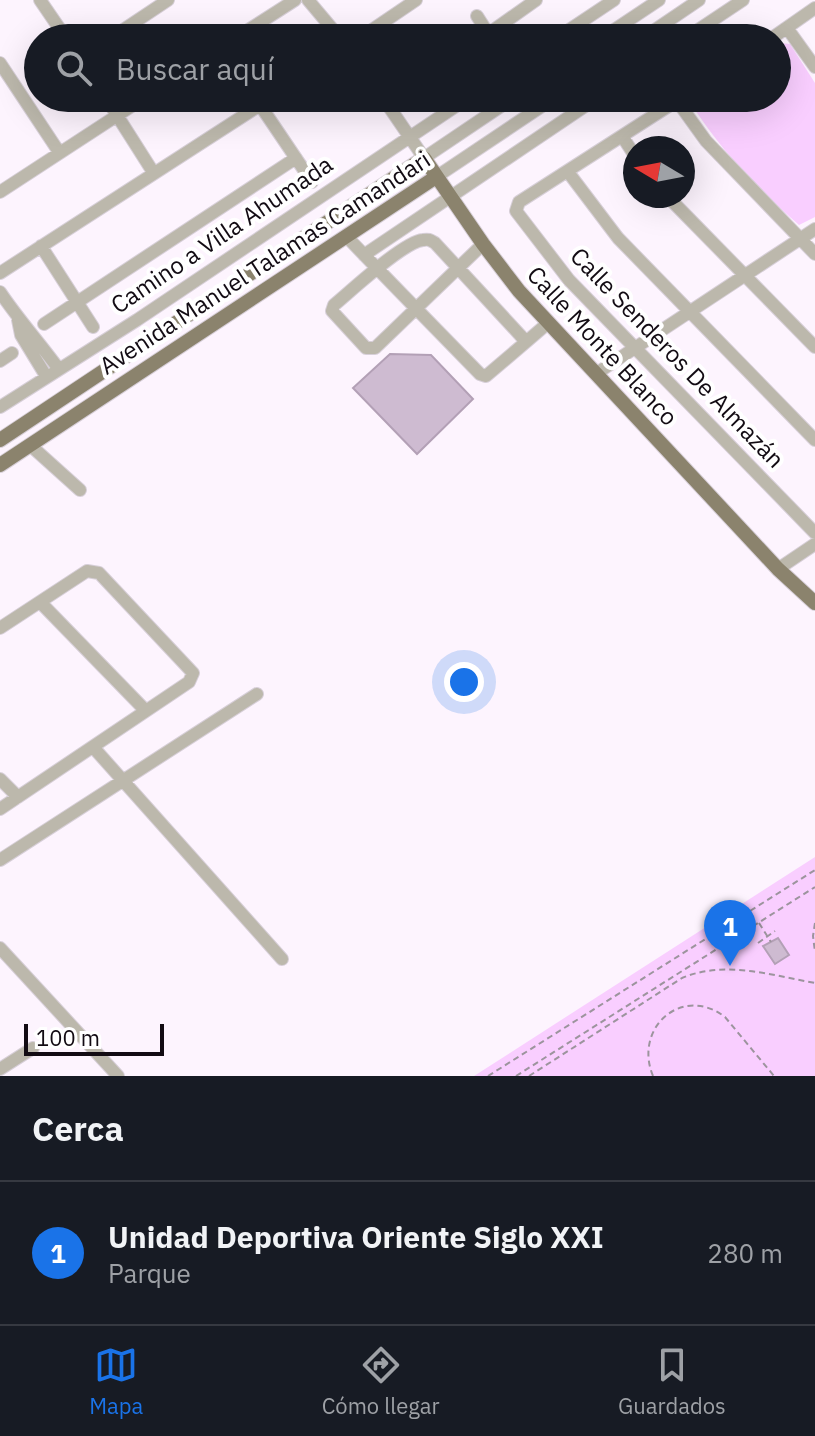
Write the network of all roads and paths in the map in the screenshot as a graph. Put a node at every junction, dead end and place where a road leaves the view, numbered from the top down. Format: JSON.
{"nodes":[{"id":1,"x":40,"y":0,"type":"edge"},
{"id":2,"x":168,"y":0,"type":"edge"},
{"id":3,"x":295,"y":0,"type":"edge"},
{"id":4,"x":308,"y":0,"type":"edge"},
{"id":5,"x":416,"y":0,"type":"edge"},
{"id":6,"x":536,"y":0,"type":"edge"},
{"id":7,"x":614,"y":0,"type":"edge"},
{"id":8,"x":659,"y":0,"type":"edge"},
{"id":9,"x":699,"y":0,"type":"edge"},
{"id":10,"x":743,"y":0,"type":"edge"},
{"id":11,"x":815,"y":8,"type":"edge"},
{"id":12,"x":477,"y":16,"type":"dead end"},
{"id":13,"x":56,"y":24,"type":"edge"},
{"id":14,"x":132,"y":24,"type":"edge"},
{"id":15,"x":258,"y":24,"type":"edge"},
{"id":16,"x":328,"y":24,"type":"edge"},
{"id":17,"x":381,"y":24,"type":"edge"},
{"id":18,"x":482,"y":24,"type":"edge"},
{"id":19,"x":505,"y":24,"type":"edge"},
{"id":20,"x":578,"y":24,"type":"edge"},
{"id":21,"x":623,"y":24,"type":"edge"},
{"id":22,"x":664,"y":24,"type":"edge"},
{"id":23,"x":707,"y":24,"type":"edge"},
{"id":24,"x":791,"y":25,"type":"edge"},
{"id":25,"x":791,"y":34,"type":"edge"},
{"id":26,"x":0,"y":63,"type":"edge"},
{"id":27,"x":815,"y":67,"type":"edge"},
{"id":28,"x":24,"y":99,"type":"edge"},
{"id":29,"x":32,"y":112,"type":"edge"},
{"id":30,"x":115,"y":112,"type":"edge"},
{"id":31,"x":122,"y":112,"type":"edge"},
{"id":32,"x":249,"y":112,"type":"edge"},
{"id":33,"x":271,"y":112,"type":"edge"},
{"id":34,"x":393,"y":112,"type":"edge"},
{"id":35,"x":447,"y":112,"type":"edge"},
{"id":36,"x":492,"y":112,"type":"edge"},
{"id":37,"x":533,"y":112,"type":"edge"},
{"id":38,"x":576,"y":112,"type":"edge"},
{"id":39,"x":658,"y":112,"type":"edge"},
{"id":40,"x":686,"y":112,"type":"edge"},
{"id":41,"x":117,"y":115,"type":"junction"},
{"id":42,"x":622,"y":136,"type":"joint"},
{"id":43,"x":410,"y":137,"type":"junction"},
{"id":44,"x":59,"y":152,"type":"junction"},
{"id":45,"x":296,"y":158,"type":"junction"},
{"id":46,"x":424,"y":158,"type":"junction"},
{"id":47,"x":153,"y":172,"type":"junction"},
{"id":48,"x":568,"y":172,"type":"junction"},
{"id":49,"x":436,"y":177,"type":"junction"},
{"id":50,"x":312,"y":182,"type":"dead end"},
{"id":51,"x":1,"y":190,"type":"edge"},
{"id":52,"x":450,"y":196,"type":"junction"},
{"id":53,"x":679,"y":208,"type":"edge"},
{"id":54,"x":815,"y":229,"type":"edge"},
{"id":55,"x":346,"y":236,"type":"junction"},
{"id":56,"x":801,"y":239,"type":"junction"},
{"id":57,"x":483,"y":244,"type":"junction"},
{"id":58,"x":41,"y":246,"type":"junction"},
{"id":59,"x":815,"y":254,"type":"edge"},
{"id":60,"x":364,"y":255,"type":"junction"},
{"id":61,"x":377,"y":268,"type":"junction"},
{"id":62,"x":458,"y":268,"type":"junction"},
{"id":63,"x":0,"y":273,"type":"edge"},
{"id":64,"x":746,"y":276,"type":"junction"},
{"id":65,"x":0,"y":292,"type":"edge"},
{"id":66,"x":78,"y":303,"type":"junction"},
{"id":67,"x":416,"y":309,"type":"junction"},
{"id":68,"x":690,"y":313,"type":"junction"},
{"id":69,"x":18,"y":320,"type":"junction"},
{"id":70,"x":548,"y":323,"type":"junction"},
{"id":71,"x":44,"y":324,"type":"dead end"},
{"id":72,"x":93,"y":327,"type":"dead end"},
{"id":73,"x":526,"y":342,"type":"junction"},
{"id":74,"x":815,"y":347,"type":"edge"},
{"id":75,"x":635,"y":348,"type":"junction"},
{"id":76,"x":12,"y":353,"type":"dead end"},
{"id":77,"x":0,"y":361,"type":"edge"},
{"id":78,"x":58,"y":368,"type":"junction"},
{"id":79,"x":597,"y":373,"type":"junction"},
{"id":80,"x":46,"y":376,"type":"junction"},
{"id":81,"x":0,"y":407,"type":"edge"},
{"id":82,"x":0,"y":440,"type":"edge"},
{"id":83,"x":815,"y":440,"type":"edge"},
{"id":84,"x":30,"y":445,"type":"junction"},
{"id":85,"x":0,"y":465,"type":"edge"},
{"id":86,"x":80,"y":490,"type":"dead end"},
{"id":87,"x":815,"y":533,"type":"edge"},
{"id":88,"x":815,"y":544,"type":"edge"},
{"id":89,"x":778,"y":569,"type":"junction"},
{"id":90,"x":40,"y":602,"type":"junction"},
{"id":91,"x":815,"y":603,"type":"edge"},
{"id":92,"x":0,"y":628,"type":"edge"},
{"id":93,"x":257,"y":694,"type":"dead end"},
{"id":94,"x":146,"y":711,"type":"junction"},
{"id":95,"x":93,"y":747,"type":"junction"},
{"id":96,"x":0,"y":779,"type":"edge"},
{"id":97,"x":124,"y":780,"type":"junction"},
{"id":98,"x":18,"y":797,"type":"junction"},
{"id":99,"x":0,"y":809,"type":"edge"},
{"id":100,"x":0,"y":860,"type":"edge"},
{"id":101,"x":815,"y":870,"type":"edge"},
{"id":102,"x":815,"y":887,"type":"edge"},
{"id":103,"x":759,"y":922,"type":"junction"},
{"id":104,"x":815,"y":923,"type":"edge"},
{"id":105,"x":814,"y":929,"type":"edge"},
{"id":106,"x":775,"y":931,"type":"dead end"},
{"id":107,"x":814,"y":936,"type":"edge"},
{"id":108,"x":768,"y":937,"type":"junction"},
{"id":109,"x":771,"y":942,"type":"dead end"},
{"id":110,"x":758,"y":943,"type":"dead end"},
{"id":111,"x":0,"y":948,"type":"edge"},
{"id":112,"x":815,"y":952,"type":"edge"},
{"id":113,"x":282,"y":959,"type":"dead end"},
{"id":114,"x":815,"y":983,"type":"edge"},
{"id":115,"x":33,"y":1048,"type":"dead end"},
{"id":116,"x":0,"y":1069,"type":"edge"},
{"id":117,"x":118,"y":1076,"type":"edge"},
{"id":118,"x":488,"y":1076,"type":"edge"},
{"id":119,"x":516,"y":1076,"type":"edge"},
{"id":120,"x":529,"y":1076,"type":"edge"},
{"id":121,"x":653,"y":1076,"type":"edge"},
{"id":122,"x":774,"y":1076,"type":"edge"}],
"edges":[{"from":1,"to":13,"type":"street"},
{"from":2,"to":14,"type":"street"},
{"from":3,"to":15,"type":"street"},
{"from":4,"to":16,"type":"street"},
{"from":5,"to":17,"type":"street"},
{"from":6,"to":19,"type":"street"},
{"from":7,"to":20,"type":"street"},
{"from":8,"to":21,"type":"street"},
{"from":9,"to":22,"type":"street"},
{"from":10,"to":23,"type":"street"},
{"from":11,"to":24,"type":"street"},
{"from":12,"to":18,"type":"street"},
{"from":25,"to":27,"type":"street"},
{"from":26,"to":28,"type":"street"},
{"from":29,"to":44,"type":"street"},
{"from":30,"to":41,"type":"street"},
{"from":31,"to":41,"type":"street"},
{"from":32,"to":47,"type":"street"},
{"from":33,"to":45,"type":"street"},
{"from":34,"to":43,"type":"street","name":"Calle Monte Blanco"},
{"from":35,"to":43,"type":"street","name":"Camino a Villa Ahumada"},
{"from":36,"to":46,"type":"street","name":"Avenida Manuel Talamas Camandari"},
{"from":37,"to":49,"type":"street","name":"Avenida Manuel Talamas Camandari"},
{"from":38,"to":52,"type":"street"},
{"from":39,"to":42,"type":"street"},
{"from":40,"to":56,"type":"street"},
{"from":41,"to":44,"type":"street"},
{"from":41,"to":47,"type":"street"},
{"from":42,"to":48,"type":"street"},
{"from":43,"to":46,"type":"street","name":"Calle Monte Blanco"},
{"from":43,"to":78,"type":"street","name":"Camino a Villa Ahumada"},
{"from":44,"to":51,"type":"street"},
{"from":45,"to":50,"type":"street"},
{"from":45,"to":66,"type":"street"},
{"from":46,"to":49,"type":"main road","name":"Calle Monte Blanco"},
{"from":46,"to":82,"type":"main road","name":"Avenida Manuel Talamas Camandari"},
{"from":47,"to":58,"type":"street"},
{"from":48,"to":68,"type":"street"},
{"from":48,"to":75,"type":"street","name":"Calle Senderos De Almazán"},
{"from":49,"to":52,"type":"main road","name":"Calle Monte Blanco"},
{"from":49,"to":55,"type":"main road","name":"Avenida Manuel Talamas Camandari"},
{"from":52,"to":57,"type":"main road","name":"Calle Monte Blanco"},
{"from":52,"to":60,"type":"street"},
{"from":53,"to":64,"type":"street"},
{"from":54,"to":56,"type":"street"},
{"from":55,"to":60,"type":"street"},
{"from":55,"to":84,"type":"main road","name":"Avenida Manuel Talamas Camandari"},
{"from":56,"to":59,"type":"street"},
{"from":56,"to":64,"type":"street"},
{"from":57,"to":62,"type":"street"},
{"from":57,"to":70,"type":"main road","name":"Calle Monte Blanco"},
{"from":58,"to":63,"type":"street"},
{"from":58,"to":66,"type":"street"},
{"from":60,"to":61,"type":"street"},
{"from":61,"to":62,"type":"street"},
{"from":61,"to":67,"type":"street"},
{"from":61,"to":67,"type":"street"},
{"from":62,"to":67,"type":"street"},
{"from":62,"to":73,"type":"street"},
{"from":64,"to":68,"type":"street"},
{"from":64,"to":74,"type":"street"},
{"from":65,"to":69,"type":"street"},
{"from":66,"to":71,"type":"street"},
{"from":66,"to":72,"type":"street"},
{"from":67,"to":73,"type":"street"},
{"from":68,"to":75,"type":"street"},
{"from":68,"to":83,"type":"street"},
{"from":69,"to":78,"type":"street"},
{"from":69,"to":80,"type":"street"},
{"from":70,"to":73,"type":"street"},
{"from":70,"to":79,"type":"main road","name":"Calle Monte Blanco"},
{"from":75,"to":79,"type":"street"},
{"from":75,"to":87,"type":"street","name":"Calle Senderos De Almazán"},
{"from":76,"to":77,"type":"street"},
{"from":78,"to":80,"type":"street","name":"Camino a Villa Ahumada"},
{"from":79,"to":89,"type":"main road","name":"Calle Monte Blanco"},
{"from":80,"to":81,"type":"street","name":"Camino a Villa Ahumada"},
{"from":84,"to":85,"type":"main road","name":"Avenida Manuel Talamas Camandari"},
{"from":84,"to":86,"type":"street"},
{"from":88,"to":89,"type":"street"},
{"from":89,"to":91,"type":"main road","name":"Calle Monte Blanco"},
{"from":90,"to":92,"type":"street"},
{"from":90,"to":94,"type":"street"},
{"from":90,"to":94,"type":"street"},
{"from":93,"to":97,"type":"street"},
{"from":94,"to":95,"type":"street"},
{"from":95,"to":97,"type":"street"},
{"from":95,"to":98,"type":"street"},
{"from":96,"to":98,"type":"street"},
{"from":97,"to":100,"type":"street"},
{"from":97,"to":113,"type":"street"},
{"from":98,"to":99,"type":"street"},
{"from":101,"to":118,"type":"path"},
{"from":102,"to":103,"type":"path"},
{"from":103,"to":108,"type":"path"},
{"from":103,"to":119,"type":"path"},
{"from":104,"to":105,"type":"path"},
{"from":105,"to":107,"type":"path"},
{"from":106,"to":108,"type":"path"},
{"from":107,"to":112,"type":"path"},
{"from":108,"to":109,"type":"path"},
{"from":108,"to":110,"type":"path"},
{"from":111,"to":117,"type":"street"},
{"from":114,"to":120,"type":"path"},
{"from":115,"to":116,"type":"street"},
{"from":121,"to":122,"type":"path"}]}
